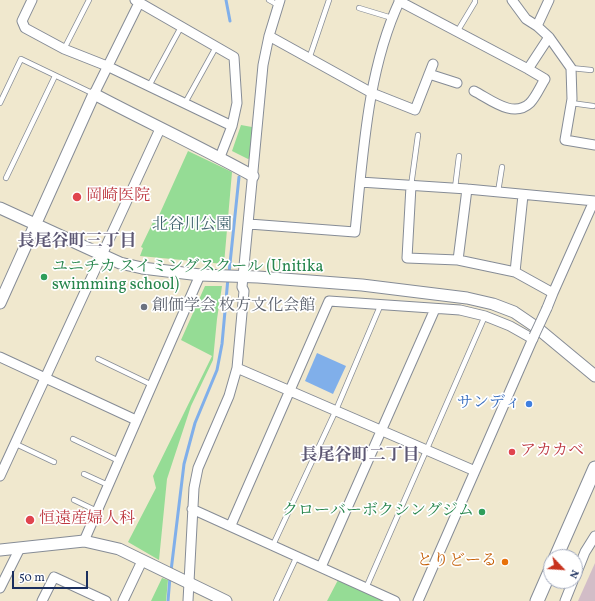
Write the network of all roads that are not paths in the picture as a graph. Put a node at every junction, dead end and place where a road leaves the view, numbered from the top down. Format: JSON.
{"nodes":[{"id":1,"x":32,"y":0,"type":"edge"},
{"id":2,"x":89,"y":0,"type":"edge"},
{"id":3,"x":269,"y":0,"type":"edge"},
{"id":4,"x":329,"y":0,"type":"edge"},
{"id":5,"x":475,"y":0,"type":"edge"},
{"id":6,"x":512,"y":0,"type":"edge"},
{"id":7,"x":549,"y":0,"type":"edge"},
{"id":8,"x":399,"y":1,"type":"edge"},
{"id":9,"x":137,"y":2,"type":"edge"},
{"id":10,"x":279,"y":2,"type":"edge"},
{"id":11,"x":359,"y":8,"type":"dead end"},
{"id":12,"x":392,"y":18,"type":"junction"},
{"id":13,"x":537,"y":26,"type":"junction"},
{"id":14,"x":181,"y":27,"type":"junction"},
{"id":15,"x":457,"y":32,"type":"junction"},
{"id":16,"x":269,"y":36,"type":"junction"},
{"id":17,"x":549,"y":37,"type":"junction"},
{"id":18,"x":216,"y":47,"type":"junction"},
{"id":19,"x":64,"y":49,"type":"junction"},
{"id":20,"x":309,"y":58,"type":"junction"},
{"id":21,"x":433,"y":64,"type":"dead end"},
{"id":22,"x":107,"y":66,"type":"junction"},
{"id":23,"x":571,"y":68,"type":"junction"},
{"id":24,"x":528,"y":69,"type":"junction"},
{"id":25,"x":591,"y":70,"type":"dead end"},
{"id":26,"x":430,"y":74,"type":"junction"},
{"id":27,"x":55,"y":76,"type":"junction"},
{"id":28,"x":457,"y":83,"type":"dead end"},
{"id":29,"x":149,"y":86,"type":"junction"},
{"id":30,"x":474,"y":91,"type":"dead end"},
{"id":31,"x":372,"y":93,"type":"junction"},
{"id":32,"x":94,"y":94,"type":"junction"},
{"id":33,"x":0,"y":103,"type":"edge"},
{"id":34,"x":185,"y":103,"type":"junction"},
{"id":35,"x":571,"y":103,"type":"junction"},
{"id":36,"x":593,"y":106,"type":"dead end"},
{"id":37,"x":232,"y":126,"type":"junction"},
{"id":38,"x":160,"y":129,"type":"junction"},
{"id":39,"x":418,"y":134,"type":"dead end"},
{"id":40,"x":595,"y":145,"type":"edge"},
{"id":41,"x":459,"y":156,"type":"dead end"},
{"id":42,"x":220,"y":157,"type":"junction"},
{"id":43,"x":502,"y":167,"type":"dead end"},
{"id":44,"x":253,"y":176,"type":"junction"},
{"id":45,"x":6,"y":178,"type":"dead end"},
{"id":46,"x":360,"y":182,"type":"junction"},
{"id":47,"x":411,"y":186,"type":"junction"},
{"id":48,"x":455,"y":188,"type":"junction"},
{"id":49,"x":467,"y":189,"type":"junction"},
{"id":50,"x":498,"y":192,"type":"junction"},
{"id":51,"x":523,"y":195,"type":"junction"},
{"id":52,"x":595,"y":201,"type":"edge"},
{"id":53,"x":0,"y":208,"type":"edge"},
{"id":54,"x":249,"y":224,"type":"junction"},
{"id":55,"x":36,"y":225,"type":"junction"},
{"id":56,"x":102,"y":254,"type":"junction"},
{"id":57,"x":458,"y":260,"type":"junction"},
{"id":58,"x":515,"y":272,"type":"junction"},
{"id":59,"x":200,"y":274,"type":"junction"},
{"id":60,"x":241,"y":276,"type":"junction"},
{"id":61,"x":553,"y":293,"type":"junction"},
{"id":62,"x":0,"y":303,"type":"edge"},
{"id":63,"x":381,"y":304,"type":"junction"},
{"id":64,"x":435,"y":309,"type":"junction"},
{"id":65,"x":485,"y":316,"type":"junction"},
{"id":66,"x":534,"y":337,"type":"junction"},
{"id":67,"x":0,"y":357,"type":"edge"},
{"id":68,"x":98,"y":359,"type":"dead end"},
{"id":69,"x":237,"y":368,"type":"junction"},
{"id":70,"x":595,"y":376,"type":"edge"},
{"id":71,"x":47,"y":378,"type":"junction"},
{"id":72,"x":152,"y":385,"type":"junction"},
{"id":73,"x":289,"y":390,"type":"junction"},
{"id":74,"x":336,"y":410,"type":"junction"},
{"id":75,"x":136,"y":420,"type":"junction"},
{"id":76,"x":381,"y":430,"type":"junction"},
{"id":77,"x":73,"y":439,"type":"dead end"},
{"id":78,"x":16,"y":444,"type":"junction"},
{"id":79,"x":426,"y":450,"type":"junction"},
{"id":80,"x":119,"y":461,"type":"junction"},
{"id":81,"x":54,"y":462,"type":"dead end"},
{"id":82,"x":595,"y":468,"type":"edge"},
{"id":83,"x":475,"y":471,"type":"junction"},
{"id":84,"x":84,"y":474,"type":"dead end"},
{"id":85,"x":0,"y":476,"type":"edge"},
{"id":86,"x":108,"y":485,"type":"junction"},
{"id":87,"x":74,"y":500,"type":"dead end"},
{"id":88,"x":192,"y":509,"type":"junction"},
{"id":89,"x":97,"y":511,"type":"junction"},
{"id":90,"x":231,"y":525,"type":"junction"},
{"id":91,"x":595,"y":536,"type":"edge"},
{"id":92,"x":84,"y":541,"type":"junction"},
{"id":93,"x":273,"y":545,"type":"junction"},
{"id":94,"x":20,"y":548,"type":"junction"},
{"id":95,"x":560,"y":549,"type":"edge"},
{"id":96,"x":0,"y":550,"type":"edge"},
{"id":97,"x":298,"y":556,"type":"junction"},
{"id":98,"x":583,"y":557,"type":"edge"},
{"id":99,"x":142,"y":561,"type":"junction"},
{"id":100,"x":321,"y":567,"type":"junction"},
{"id":101,"x":190,"y":584,"type":"junction"},
{"id":102,"x":543,"y":587,"type":"edge"},
{"id":103,"x":0,"y":588,"type":"edge"},
{"id":104,"x":366,"y":588,"type":"junction"},
{"id":105,"x":570,"y":589,"type":"edge"},
{"id":106,"x":42,"y":601,"type":"edge"},
{"id":107,"x":106,"y":601,"type":"edge"},
{"id":108,"x":122,"y":601,"type":"edge"},
{"id":109,"x":188,"y":601,"type":"edge"},
{"id":110,"x":226,"y":601,"type":"edge"},
{"id":111,"x":276,"y":601,"type":"edge"},
{"id":112,"x":395,"y":601,"type":"edge"},
{"id":113,"x":418,"y":601,"type":"edge"},
{"id":114,"x":537,"y":601,"type":"edge"},
{"id":115,"x":565,"y":601,"type":"edge"}],
"edges":[{"from":1,"to":19,"type":"street"},
{"from":2,"to":19,"type":"lane"},
{"from":3,"to":10,"type":"lane"},
{"from":4,"to":20,"type":"lane"},
{"from":5,"to":15,"type":"lane"},
{"from":6,"to":13,"type":"street"},
{"from":7,"to":13,"type":"street"},
{"from":8,"to":12,"type":"street"},
{"from":8,"to":15,"type":"street"},
{"from":9,"to":14,"type":"street"},
{"from":9,"to":22,"type":"street"},
{"from":10,"to":16,"type":"street"},
{"from":11,"to":12,"type":"lane"},
{"from":12,"to":31,"type":"street"},
{"from":13,"to":17,"type":"street"},
{"from":14,"to":18,"type":"street"},
{"from":14,"to":29,"type":"lane"},
{"from":15,"to":24,"type":"street"},
{"from":16,"to":20,"type":"street"},
{"from":16,"to":44,"type":"street"},
{"from":17,"to":23,"type":"street"},
{"from":17,"to":24,"type":"street"},
{"from":18,"to":34,"type":"lane"},
{"from":18,"to":37,"type":"street"},
{"from":19,"to":22,"type":"street"},
{"from":20,"to":31,"type":"street"},
{"from":21,"to":26,"type":"street"},
{"from":22,"to":29,"type":"street"},
{"from":22,"to":32,"type":"street"},
{"from":23,"to":25,"type":"lane"},
{"from":23,"to":35,"type":"street"},
{"from":24,"to":30,"type":"street"},
{"from":26,"to":28,"type":"street"},
{"from":26,"to":31,"type":"street"},
{"from":27,"to":32,"type":"lane"},
{"from":27,"to":33,"type":"lane"},
{"from":27,"to":45,"type":"lane"},
{"from":29,"to":34,"type":"street"},
{"from":31,"to":46,"type":"street"},
{"from":32,"to":38,"type":"street"},
{"from":32,"to":55,"type":"street"},
{"from":34,"to":37,"type":"street"},
{"from":35,"to":36,"type":"lane"},
{"from":35,"to":40,"type":"street"},
{"from":37,"to":42,"type":"street"},
{"from":38,"to":42,"type":"street"},
{"from":38,"to":56,"type":"street"},
{"from":39,"to":47,"type":"lane"},
{"from":41,"to":48,"type":"lane"},
{"from":42,"to":44,"type":"street"},
{"from":43,"to":50,"type":"lane"},
{"from":44,"to":54,"type":"street"},
{"from":46,"to":47,"type":"street"},
{"from":46,"to":54,"type":"street"},
{"from":47,"to":48,"type":"street"},
{"from":47,"to":57,"type":"street"},
{"from":48,"to":49,"type":"street"},
{"from":49,"to":50,"type":"street"},
{"from":49,"to":57,"type":"street"},
{"from":50,"to":51,"type":"street"},
{"from":51,"to":52,"type":"street"},
{"from":51,"to":58,"type":"street"},
{"from":52,"to":61,"type":"street"},
{"from":53,"to":55,"type":"street"},
{"from":54,"to":60,"type":"street"},
{"from":55,"to":56,"type":"street"},
{"from":55,"to":62,"type":"street"},
{"from":56,"to":59,"type":"street"},
{"from":56,"to":71,"type":"street"},
{"from":57,"to":58,"type":"street"},
{"from":58,"to":61,"type":"street"},
{"from":59,"to":60,"type":"street"},
{"from":59,"to":72,"type":"street"},
{"from":60,"to":69,"type":"street"},
{"from":60,"to":70,"type":"street"},
{"from":61,"to":66,"type":"street","bridge":true},
{"from":63,"to":64,"type":"street"},
{"from":63,"to":73,"type":"street"},
{"from":63,"to":74,"type":"lane"},
{"from":64,"to":65,"type":"street"},
{"from":64,"to":76,"type":"street"},
{"from":65,"to":66,"type":"street"},
{"from":65,"to":79,"type":"lane"},
{"from":66,"to":83,"type":"street"},
{"from":67,"to":71,"type":"street"},
{"from":68,"to":72,"type":"lane"},
{"from":69,"to":73,"type":"street"},
{"from":69,"to":88,"type":"street"},
{"from":71,"to":75,"type":"street"},
{"from":71,"to":78,"type":"street"},
{"from":72,"to":75,"type":"street"},
{"from":73,"to":74,"type":"street"},
{"from":73,"to":90,"type":"street"},
{"from":74,"to":76,"type":"street"},
{"from":74,"to":93,"type":"lane"},
{"from":75,"to":80,"type":"street"},
{"from":76,"to":79,"type":"street"},
{"from":76,"to":100,"type":"street"},
{"from":77,"to":80,"type":"lane"},
{"from":78,"to":81,"type":"lane"},
{"from":78,"to":85,"type":"street"},
{"from":79,"to":83,"type":"street"},
{"from":79,"to":104,"type":"lane"},
{"from":80,"to":86,"type":"street"},
{"from":82,"to":95,"type":"main road"},
{"from":83,"to":113,"type":"street"},
{"from":84,"to":86,"type":"lane"},
{"from":86,"to":89,"type":"street"},
{"from":87,"to":89,"type":"lane"},
{"from":88,"to":90,"type":"street"},
{"from":88,"to":101,"type":"street"},
{"from":89,"to":92,"type":"street"},
{"from":90,"to":93,"type":"street"},
{"from":91,"to":98,"type":"street"},
{"from":92,"to":94,"type":"street"},
{"from":92,"to":99,"type":"street"},
{"from":93,"to":97,"type":"street"},
{"from":94,"to":96,"type":"street"},
{"from":94,"to":103,"type":"street"},
{"from":97,"to":100,"type":"street"},
{"from":97,"to":111,"type":"lane"},
{"from":99,"to":101,"type":"street"},
{"from":99,"to":108,"type":"street"},
{"from":100,"to":104,"type":"street"},
{"from":101,"to":109,"type":"street"},
{"from":101,"to":110,"type":"street"},
{"from":102,"to":114,"type":"main road"},
{"from":104,"to":112,"type":"street"},
{"from":105,"to":115,"type":"street"},
{"from":106,"to":107,"type":"street"}]}
